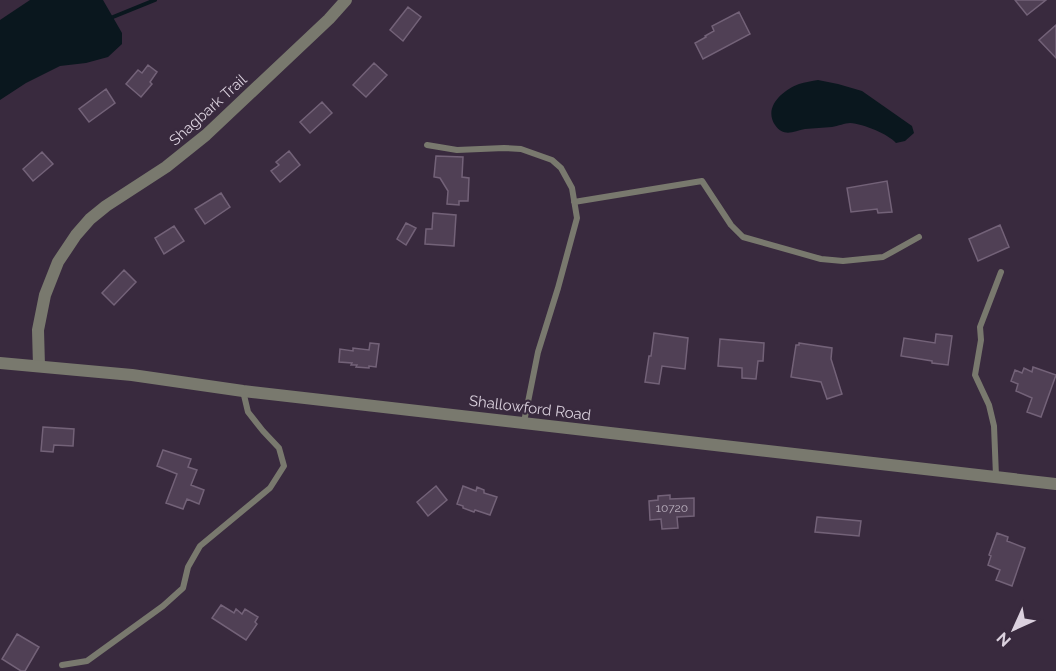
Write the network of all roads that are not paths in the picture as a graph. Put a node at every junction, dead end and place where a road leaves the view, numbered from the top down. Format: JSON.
{"nodes":[{"id":1,"x":346,"y":0,"type":"edge"},
{"id":2,"x":428,"y":145,"type":"dead end"},
{"id":3,"x":574,"y":202,"type":"junction"},
{"id":4,"x":919,"y":237,"type":"dead end"},
{"id":5,"x":1001,"y":272,"type":"dead end"},
{"id":6,"x":0,"y":363,"type":"edge"},
{"id":7,"x":39,"y":366,"type":"junction"},
{"id":8,"x":243,"y":391,"type":"junction"},
{"id":9,"x":524,"y":422,"type":"junction"},
{"id":10,"x":996,"y":476,"type":"junction"},
{"id":11,"x":1056,"y":484,"type":"edge"},
{"id":12,"x":62,"y":665,"type":"dead end"}],
"edges":[{"from":1,"to":7,"type":"street","name":"Shagbark Trail"},
{"from":2,"to":3,"type":"lane"},
{"from":3,"to":4,"type":"lane"},
{"from":3,"to":9,"type":"lane"},
{"from":5,"to":10,"type":"lane"},
{"from":6,"to":7,"type":"street","name":"Shallowford Road"},
{"from":7,"to":8,"type":"street","name":"Shallowford Road"},
{"from":8,"to":9,"type":"street","name":"Shallowford Road"},
{"from":8,"to":12,"type":"lane"},
{"from":9,"to":10,"type":"street","name":"Shallowford Road"},
{"from":10,"to":11,"type":"street","name":"Shallowford Road"}]}
